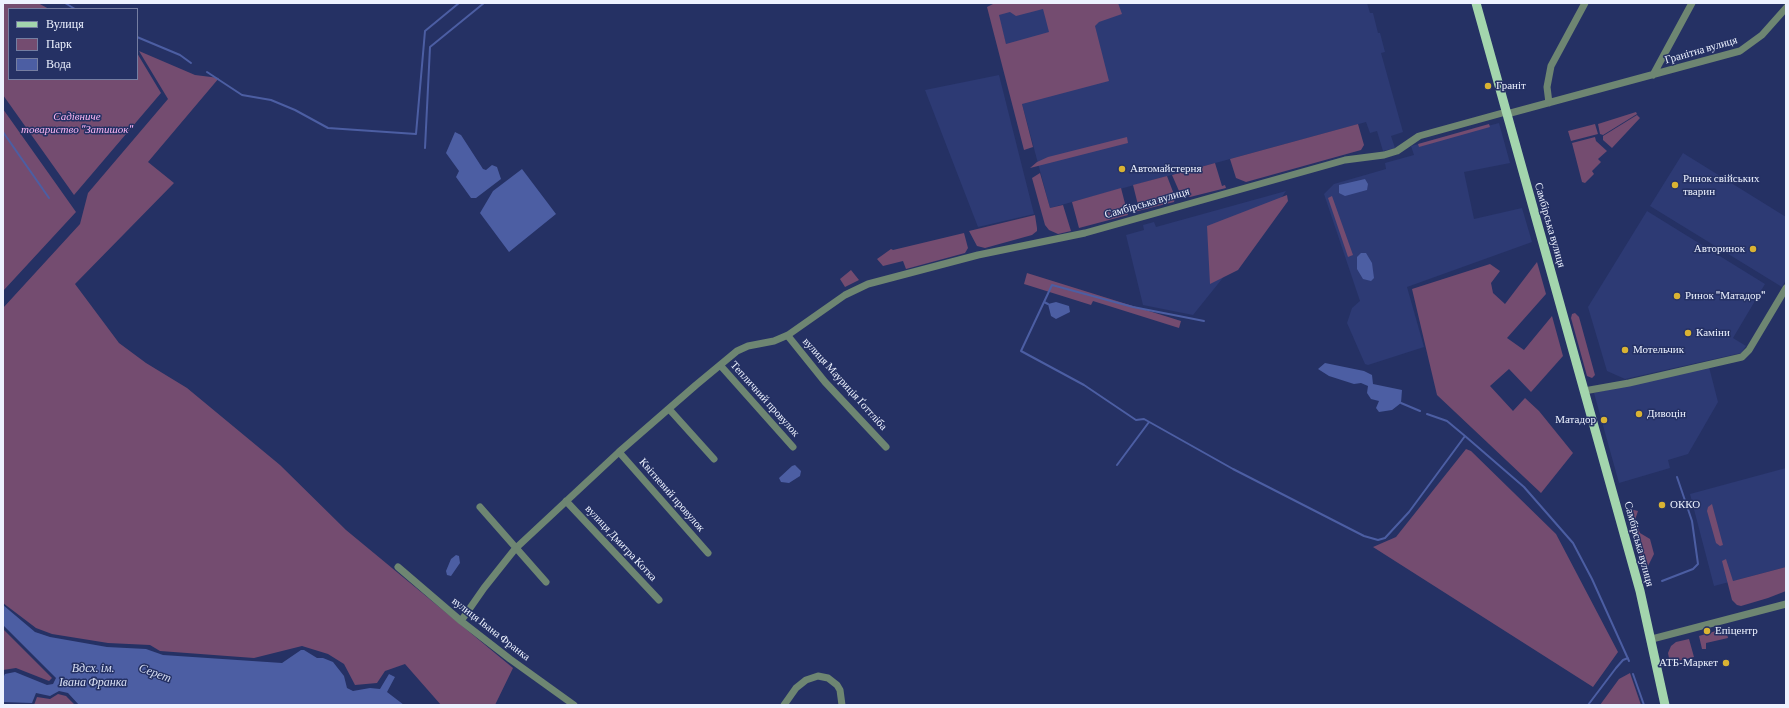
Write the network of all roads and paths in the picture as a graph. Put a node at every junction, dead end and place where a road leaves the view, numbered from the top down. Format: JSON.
{"nodes":[{"id":1,"x":1476,"y":3,"type":"edge"},
{"id":2,"x":1585,"y":3,"type":"edge"},
{"id":3,"x":1692,"y":3,"type":"edge"},
{"id":4,"x":1786,"y":8,"type":"edge"},
{"id":5,"x":1653,"y":75,"type":"junction"},
{"id":6,"x":1549,"y":103,"type":"junction"},
{"id":7,"x":1507,"y":113,"type":"junction"},
{"id":8,"x":1786,"y":288,"type":"edge"},
{"id":9,"x":788,"y":336,"type":"junction"},
{"id":10,"x":720,"y":365,"type":"junction"},
{"id":11,"x":1584,"y":391,"type":"junction"},
{"id":12,"x":669,"y":409,"type":"junction"},
{"id":13,"x":793,"y":447,"type":"dead end"},
{"id":14,"x":886,"y":447,"type":"dead end"},
{"id":15,"x":619,"y":452,"type":"junction"},
{"id":16,"x":714,"y":459,"type":"dead end"},
{"id":17,"x":566,"y":501,"type":"junction"},
{"id":18,"x":480,"y":507,"type":"dead end"},
{"id":19,"x":515,"y":549,"type":"junction"},
{"id":20,"x":708,"y":553,"type":"dead end"},
{"id":21,"x":398,"y":567,"type":"dead end"},
{"id":22,"x":546,"y":582,"type":"dead end"},
{"id":23,"x":659,"y":600,"type":"dead end"},
{"id":24,"x":1786,"y":604,"type":"edge"},
{"id":25,"x":461,"y":621,"type":"junction"},
{"id":26,"x":1652,"y":639,"type":"junction"},
{"id":27,"x":574,"y":705,"type":"edge"},
{"id":28,"x":784,"y":705,"type":"edge"},
{"id":29,"x":842,"y":705,"type":"edge"},
{"id":30,"x":1666,"y":705,"type":"edge"}],
"edges":[{"from":1,"to":7,"type":"main road","name":"Самбірська вулиця"},
{"from":2,"to":6,"type":"street"},
{"from":3,"to":5,"type":"street","name":"Гранітна вулиця"},
{"from":4,"to":5,"type":"street","name":"Гранітна вулиця"},
{"from":5,"to":6,"type":"street","name":"Гранітна вулиця"},
{"from":6,"to":7,"type":"street","name":"Гранітна вулиця"},
{"from":7,"to":9,"type":"street","name":"Самбірська вулиця"},
{"from":7,"to":11,"type":"main road","name":"Самбірська вулиця"},
{"from":8,"to":11,"type":"street"},
{"from":9,"to":10,"type":"street","name":"Самбірська вулиця"},
{"from":9,"to":14,"type":"street","name":"вулиця Мауриція Ґоттліба"},
{"from":10,"to":12,"type":"street","name":"Самбірська вулиця"},
{"from":10,"to":13,"type":"street","name":"Тепличний провулок"},
{"from":11,"to":26,"type":"main road","name":"Самбірська вулиця"},
{"from":12,"to":15,"type":"street","name":"Самбірська вулиця"},
{"from":12,"to":16,"type":"street"},
{"from":15,"to":17,"type":"street","name":"Самбірська вулиця"},
{"from":15,"to":20,"type":"street","name":"Квітневий провулок"},
{"from":17,"to":19,"type":"street","name":"Самбірська вулиця"},
{"from":17,"to":23,"type":"street","name":"вулиця Дмитра Котка"},
{"from":18,"to":19,"type":"street"},
{"from":19,"to":22,"type":"street"},
{"from":19,"to":25,"type":"street","name":"Самбірська вулиця"},
{"from":21,"to":25,"type":"street","name":"вулиця Івана Франка"},
{"from":24,"to":26,"type":"street"},
{"from":25,"to":27,"type":"street","name":"вулиця Івана Франка"},
{"from":26,"to":30,"type":"main road","name":"Самбірська вулиця"},
{"from":28,"to":29,"type":"street"}]}
